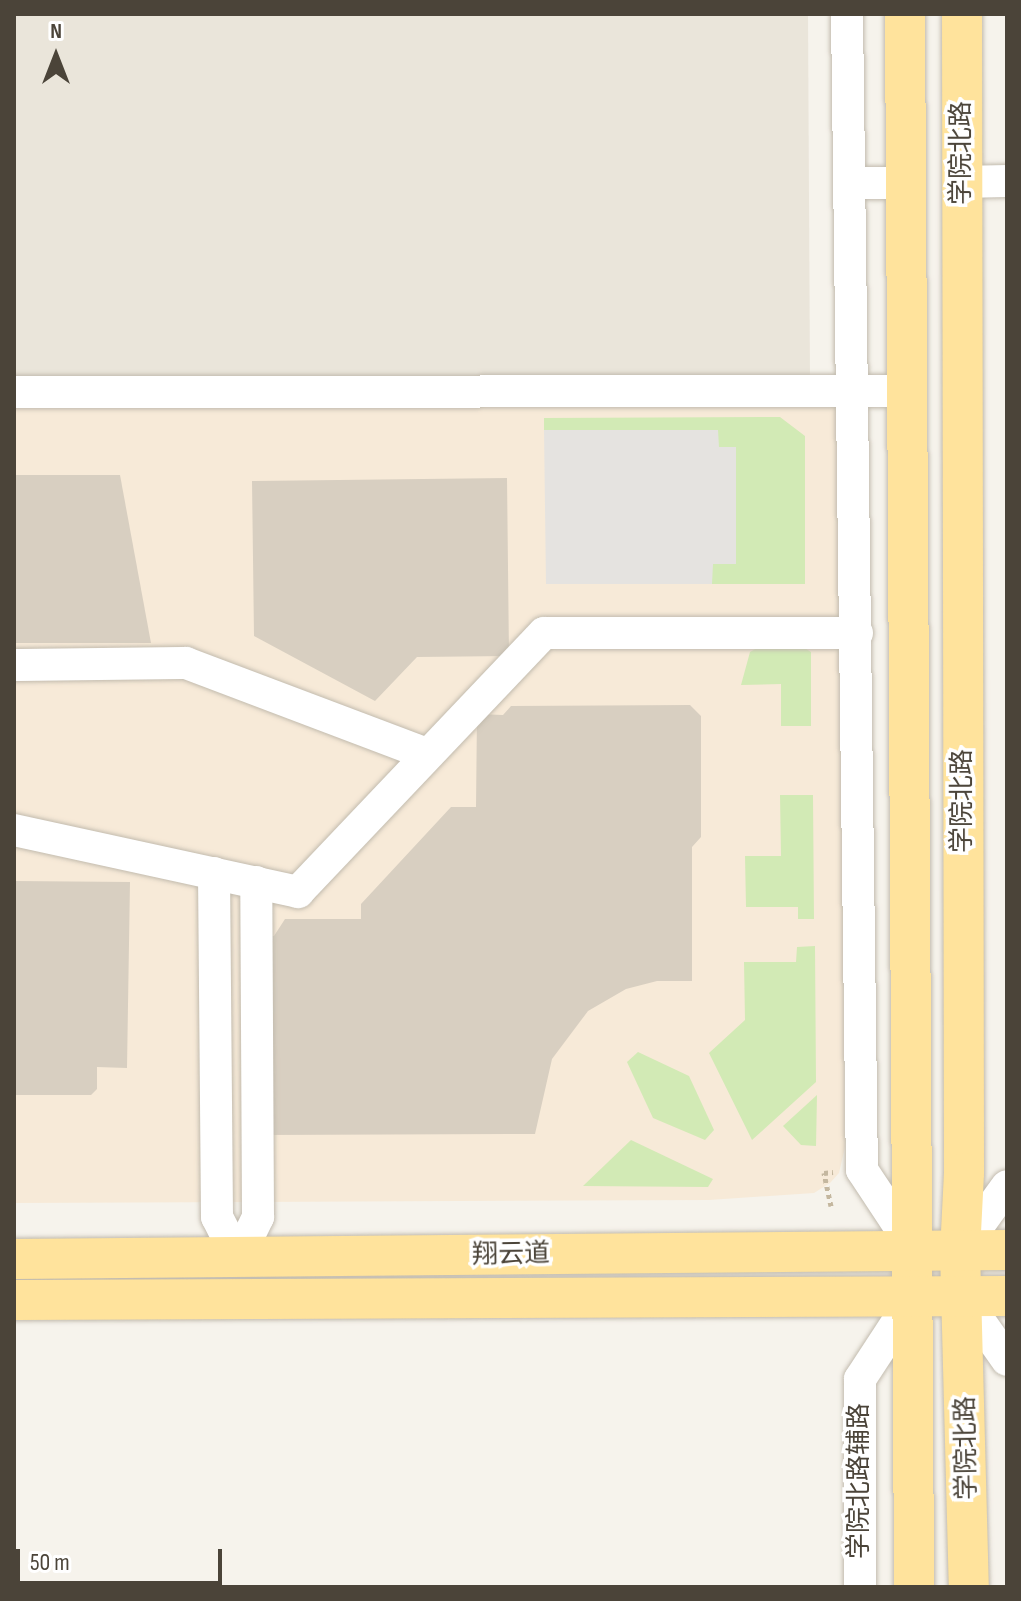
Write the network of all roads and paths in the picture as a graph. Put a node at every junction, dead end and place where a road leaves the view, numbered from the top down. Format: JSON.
{"nodes":[{"id":1,"x":847,"y":14,"type":"edge"},
{"id":2,"x":905,"y":14,"type":"edge"},
{"id":3,"x":962,"y":14,"type":"edge"},
{"id":4,"x":1007,"y":181,"type":"edge"},
{"id":5,"x":961,"y":182,"type":"junction"},
{"id":6,"x":849,"y":183,"type":"junction"},
{"id":7,"x":906,"y":183,"type":"junction"},
{"id":8,"x":851,"y":391,"type":"junction"},
{"id":9,"x":906,"y":391,"type":"junction"},
{"id":10,"x":14,"y":392,"type":"edge"},
{"id":11,"x":857,"y":633,"type":"junction"},
{"id":12,"x":14,"y":665,"type":"edge"},
{"id":13,"x":424,"y":753,"type":"junction"},
{"id":14,"x":14,"y":830,"type":"edge"},
{"id":15,"x":214,"y":873,"type":"junction"},
{"id":16,"x":256,"y":882,"type":"junction"},
{"id":17,"x":824,"y":1173,"type":"dead end"},
{"id":18,"x":1007,"y":1186,"type":"edge"},
{"id":19,"x":831,"y":1206,"type":"dead end"},
{"id":20,"x":1007,"y":1250,"type":"edge"},
{"id":21,"x":916,"y":1251,"type":"junction"},
{"id":22,"x":960,"y":1251,"type":"junction"},
{"id":23,"x":238,"y":1258,"type":"junction"},
{"id":24,"x":14,"y":1259,"type":"edge"},
{"id":25,"x":915,"y":1295,"type":"junction"},
{"id":26,"x":962,"y":1296,"type":"junction"},
{"id":27,"x":1007,"y":1296,"type":"edge"},
{"id":28,"x":14,"y":1300,"type":"edge"},
{"id":29,"x":1007,"y":1360,"type":"edge"},
{"id":30,"x":860,"y":1587,"type":"edge"},
{"id":31,"x":914,"y":1587,"type":"edge"},
{"id":32,"x":969,"y":1587,"type":"edge"}],
"edges":[{"from":1,"to":6,"type":"street"},
{"from":2,"to":7,"type":"main road","name":"学院北路"},
{"from":3,"to":5,"type":"main road","name":"学院北路"},
{"from":4,"to":5,"type":"street"},
{"from":5,"to":7,"type":"main road"},
{"from":5,"to":22,"type":"main road","name":"学院北路"},
{"from":6,"to":7,"type":"street"},
{"from":6,"to":8,"type":"street"},
{"from":7,"to":9,"type":"main road","name":"学院北路"},
{"from":8,"to":9,"type":"street"},
{"from":8,"to":10,"type":"street"},
{"from":8,"to":11,"type":"street"},
{"from":9,"to":21,"type":"main road","name":"学院北路"},
{"from":11,"to":13,"type":"street"},
{"from":11,"to":21,"type":"street"},
{"from":12,"to":13,"type":"street"},
{"from":13,"to":16,"type":"street"},
{"from":14,"to":15,"type":"street"},
{"from":15,"to":16,"type":"street"},
{"from":15,"to":23,"type":"street"},
{"from":16,"to":23,"type":"street"},
{"from":17,"to":19,"type":"path"},
{"from":18,"to":22,"type":"street"},
{"from":20,"to":22,"type":"main road","name":"翔云道"},
{"from":21,"to":22,"type":"main road","name":"翔云道"},
{"from":21,"to":23,"type":"main road","name":"翔云道"},
{"from":21,"to":25,"type":"main road","name":"学院北路"},
{"from":22,"to":26,"type":"main road","name":"学院北路"},
{"from":23,"to":24,"type":"main road","name":"翔云道"},
{"from":25,"to":26,"type":"main road","name":"翔云道"},
{"from":25,"to":28,"type":"main road","name":"翔云道"},
{"from":25,"to":30,"type":"street","name":"学院北路辅路"},
{"from":25,"to":31,"type":"main road","name":"学院北路"},
{"from":26,"to":27,"type":"main road","name":"翔云道"},
{"from":26,"to":29,"type":"street"},
{"from":26,"to":32,"type":"main road","name":"学院北路"}]}
